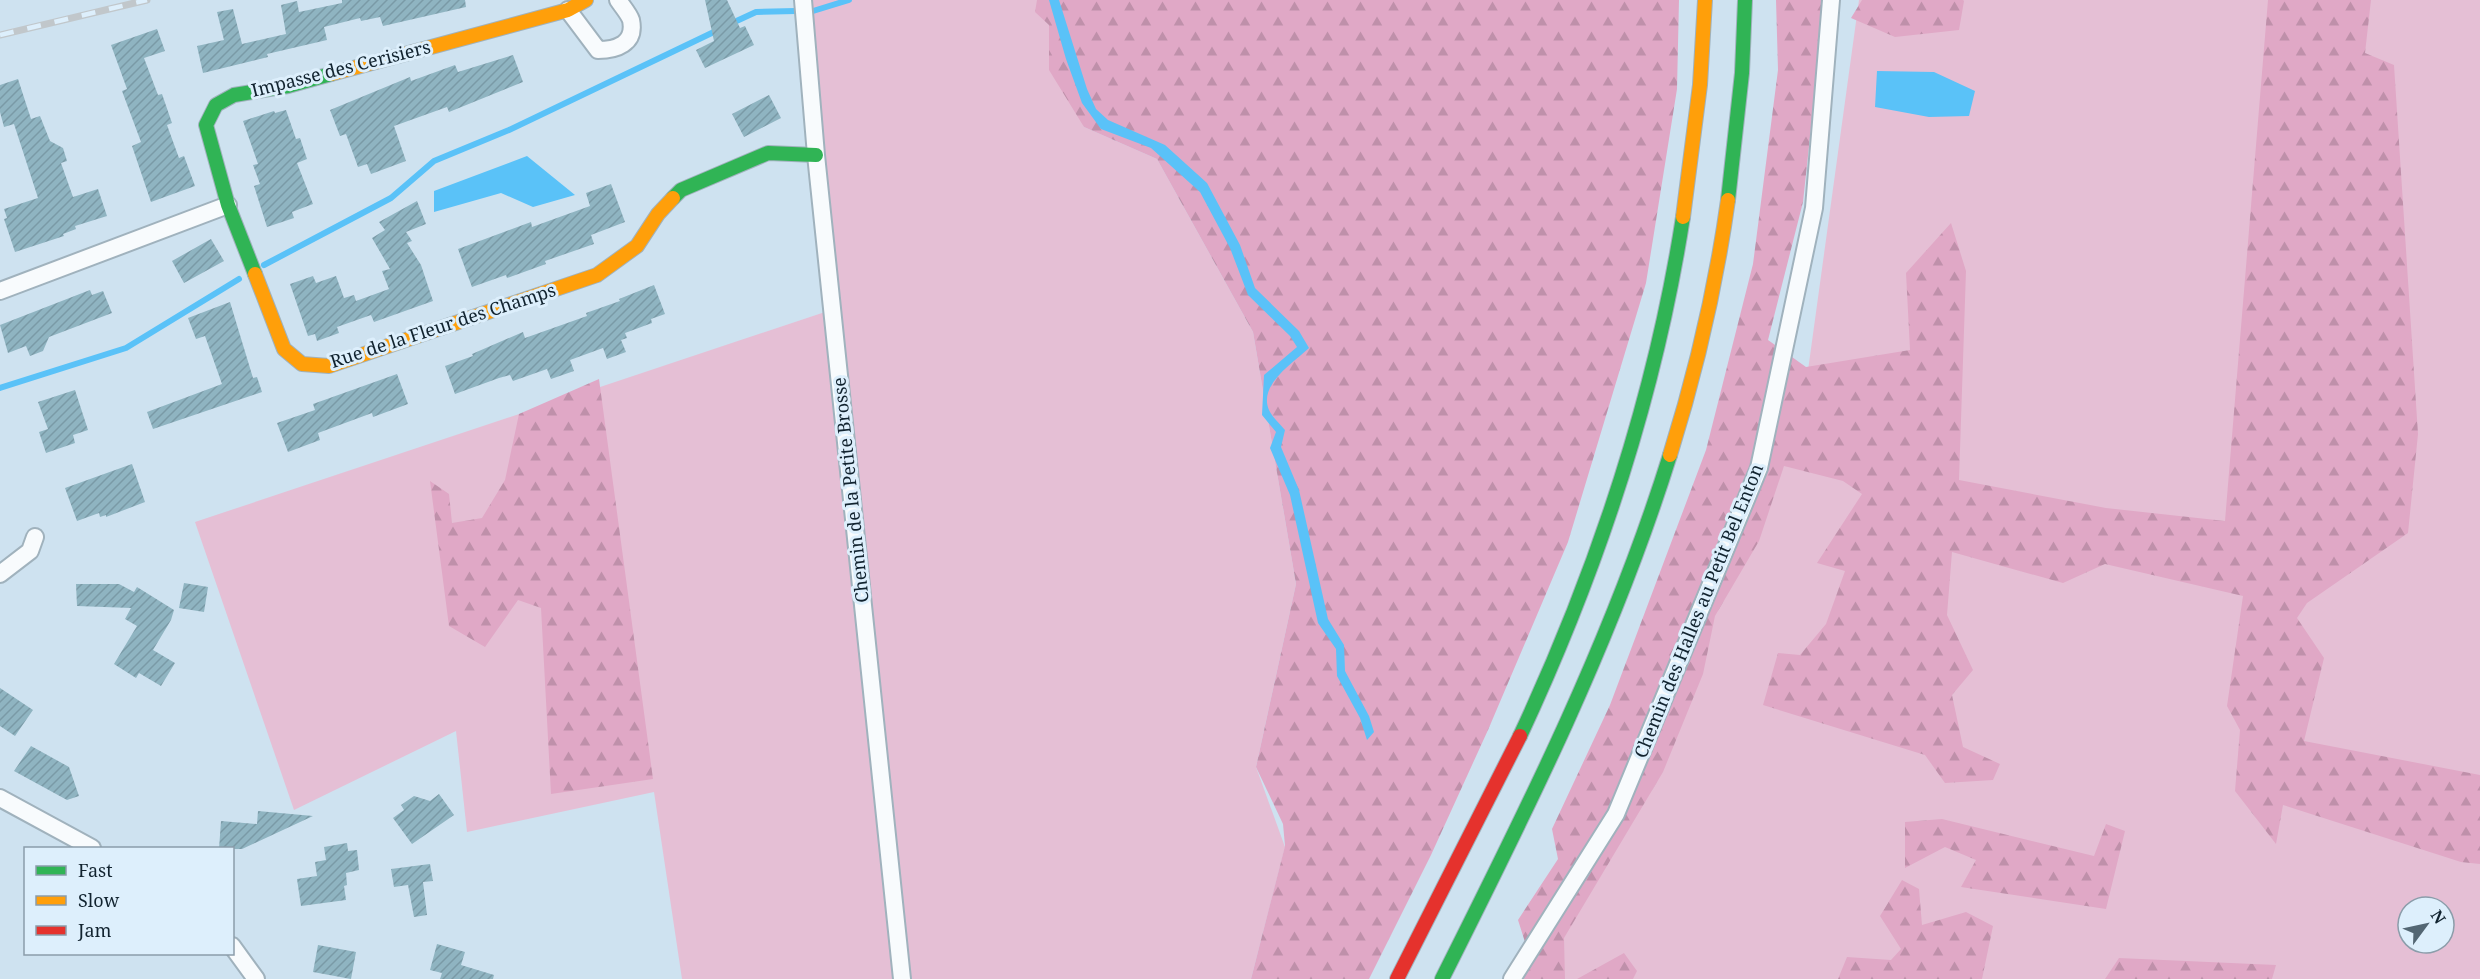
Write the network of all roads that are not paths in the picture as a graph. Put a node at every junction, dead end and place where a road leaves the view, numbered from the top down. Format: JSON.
{"nodes":[{"id":1,"x":586,"y":0,"type":"edge"},
{"id":2,"x":618,"y":0,"type":"edge"},
{"id":3,"x":803,"y":0,"type":"edge"},
{"id":4,"x":1704,"y":0,"type":"edge"},
{"id":5,"x":1744,"y":0,"type":"edge"},
{"id":6,"x":1831,"y":0,"type":"edge"},
{"id":7,"x":568,"y":10,"type":"junction"},
{"id":8,"x":816,"y":155,"type":"junction"},
{"id":9,"x":228,"y":205,"type":"junction"},
{"id":10,"x":1,"y":287,"type":"edge"},
{"id":11,"x":35,"y":537,"type":"dead end"},
{"id":12,"x":0,"y":574,"type":"edge"},
{"id":13,"x":0,"y":798,"type":"edge"},
{"id":14,"x":88,"y":847,"type":"edge"},
{"id":15,"x":234,"y":949,"type":"edge"},
{"id":16,"x":256,"y":979,"type":"edge"},
{"id":17,"x":902,"y":979,"type":"edge"},
{"id":18,"x":1397,"y":979,"type":"edge"},
{"id":19,"x":1442,"y":979,"type":"edge"},
{"id":20,"x":1512,"y":979,"type":"edge"}],
"edges":[{"from":1,"to":7,"type":"main road","name":"Impasse des Cerisiers"},
{"from":2,"to":7,"type":"street"},
{"from":3,"to":8,"type":"street","name":"Chemin de la Petite Brosse"},
{"from":4,"to":18,"type":"main road"},
{"from":5,"to":19,"type":"main road"},
{"from":6,"to":20,"type":"street","name":"Chemin des Halles au Petit Bel Enton"},
{"from":7,"to":9,"type":"main road","name":"Impasse des Cerisiers"},
{"from":8,"to":9,"type":"main road","name":"Rue de la Fleur des Champs"},
{"from":8,"to":17,"type":"street","name":"Chemin de la Petite Brosse"},
{"from":9,"to":10,"type":"street"},
{"from":11,"to":12,"type":"street"},
{"from":13,"to":14,"type":"street"},
{"from":15,"to":16,"type":"street"}]}
